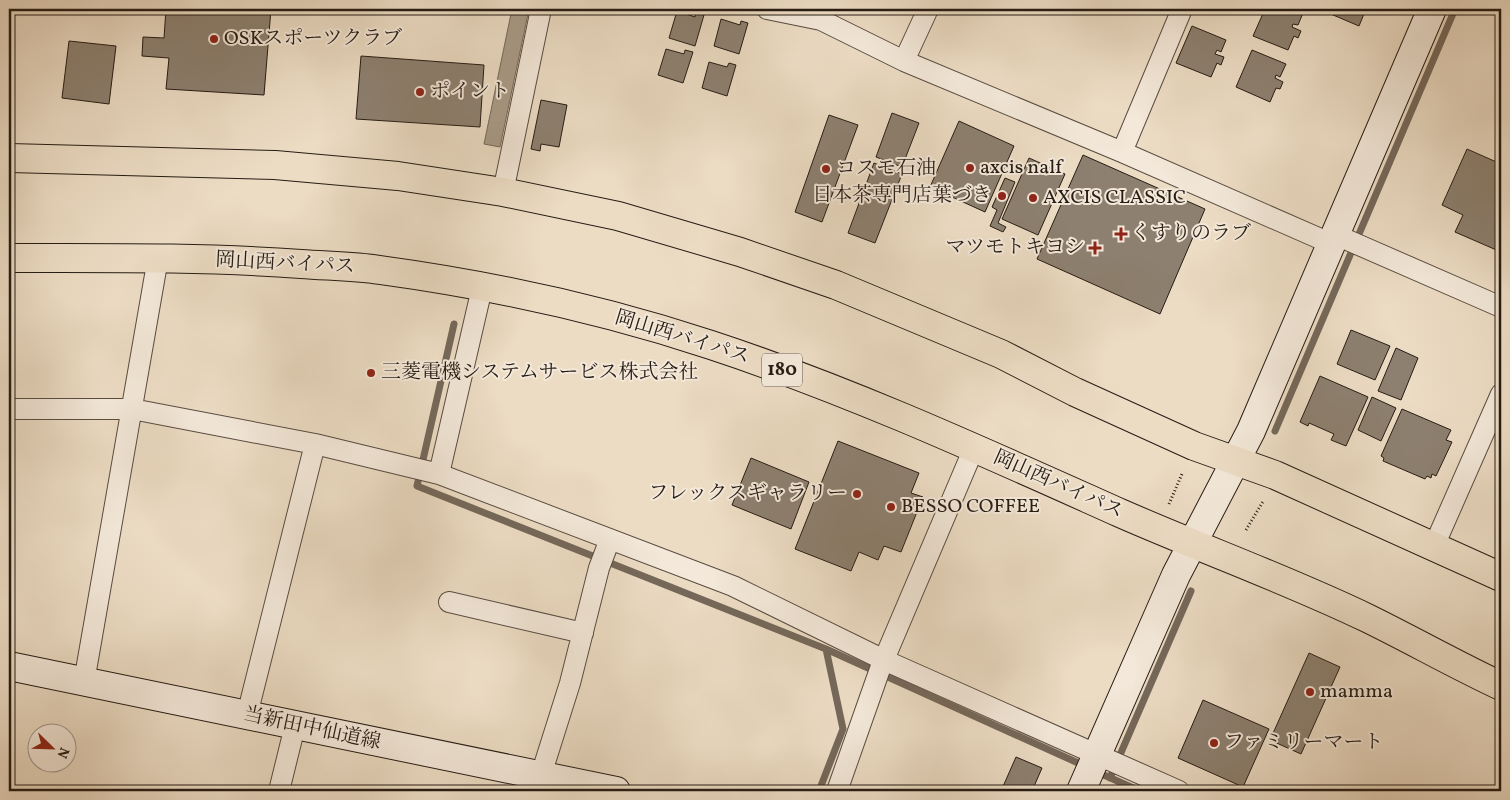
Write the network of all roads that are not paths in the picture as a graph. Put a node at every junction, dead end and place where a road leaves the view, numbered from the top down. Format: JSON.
{"nodes":[{"id":1,"x":541,"y":9,"type":"edge"},
{"id":2,"x":767,"y":9,"type":"edge"},
{"id":3,"x":928,"y":9,"type":"edge"},
{"id":4,"x":1182,"y":9,"type":"edge"},
{"id":5,"x":1432,"y":9,"type":"edge"},
{"id":6,"x":904,"y":60,"type":"junction"},
{"id":7,"x":1122,"y":152,"type":"junction"},
{"id":8,"x":9,"y":158,"type":"edge"},
{"id":9,"x":503,"y":192,"type":"junction"},
{"id":10,"x":1345,"y":241,"type":"junction"},
{"id":11,"x":9,"y":258,"type":"edge"},
{"id":12,"x":158,"y":258,"type":"junction"},
{"id":13,"x":482,"y":288,"type":"junction"},
{"id":14,"x":1501,"y":307,"type":"edge"},
{"id":15,"x":1501,"y":394,"type":"edge"},
{"id":16,"x":9,"y":409,"type":"edge"},
{"id":17,"x":132,"y":409,"type":"junction"},
{"id":18,"x":315,"y":444,"type":"junction"},
{"id":19,"x":974,"y":448,"type":"junction"},
{"id":20,"x":1236,"y":461,"type":"junction"},
{"id":21,"x":428,"y":471,"type":"junction"},
{"id":22,"x":1193,"y":543,"type":"junction"},
{"id":23,"x":1434,"y":546,"type":"junction"},
{"id":24,"x":605,"y":552,"type":"junction"},
{"id":25,"x":1501,"y":577,"type":"edge"},
{"id":26,"x":448,"y":602,"type":"dead end"},
{"id":27,"x":583,"y":633,"type":"junction"},
{"id":28,"x":9,"y":666,"type":"edge"},
{"id":29,"x":880,"y":669,"type":"junction"},
{"id":30,"x":84,"y":682,"type":"junction"},
{"id":31,"x":1501,"y":686,"type":"edge"},
{"id":32,"x":247,"y":716,"type":"junction"},
{"id":33,"x":293,"y":733,"type":"junction"},
{"id":34,"x":1099,"y":768,"type":"edge"},
{"id":35,"x":541,"y":775,"type":"junction"},
{"id":36,"x":279,"y":791,"type":"edge"},
{"id":37,"x":616,"y":791,"type":"edge"},
{"id":38,"x":836,"y":791,"type":"edge"},
{"id":39,"x":1179,"y":791,"type":"edge"}],
"edges":[{"from":1,"to":9,"type":"street"},
{"from":2,"to":6,"type":"street"},
{"from":3,"to":6,"type":"street"},
{"from":4,"to":7,"type":"street"},
{"from":5,"to":10,"type":"street"},
{"from":6,"to":7,"type":"street"},
{"from":7,"to":10,"type":"street"},
{"from":8,"to":9,"type":"highway"},
{"from":9,"to":20,"type":"highway"},
{"from":10,"to":14,"type":"street"},
{"from":10,"to":20,"type":"street"},
{"from":11,"to":12,"type":"highway","name":"岡山西バイパス","number":"180"},
{"from":12,"to":13,"type":"highway","name":"岡山西バイパス","number":"180"},
{"from":12,"to":17,"type":"street"},
{"from":13,"to":19,"type":"highway","name":"岡山西バイパス","number":"180"},
{"from":13,"to":21,"type":"street"},
{"from":15,"to":23,"type":"street"},
{"from":16,"to":17,"type":"street"},
{"from":17,"to":18,"type":"street"},
{"from":17,"to":30,"type":"street"},
{"from":18,"to":21,"type":"street"},
{"from":18,"to":32,"type":"street"},
{"from":19,"to":22,"type":"highway","name":"岡山西バイパス","number":"180"},
{"from":19,"to":29,"type":"street"},
{"from":20,"to":22,"type":"street"},
{"from":20,"to":23,"type":"highway"},
{"from":21,"to":24,"type":"street"},
{"from":22,"to":31,"type":"highway","name":"岡山西バイパス","number":"180"},
{"from":22,"to":34,"type":"street"},
{"from":23,"to":25,"type":"highway"},
{"from":24,"to":27,"type":"street"},
{"from":24,"to":29,"type":"street"},
{"from":26,"to":27,"type":"street"},
{"from":27,"to":35,"type":"street"},
{"from":28,"to":30,"type":"street","name":"当新田中仙道線"},
{"from":29,"to":34,"type":"street"},
{"from":29,"to":38,"type":"street"},
{"from":30,"to":32,"type":"street","name":"当新田中仙道線"},
{"from":32,"to":33,"type":"street","name":"当新田中仙道線"},
{"from":33,"to":35,"type":"street","name":"当新田中仙道線"},
{"from":33,"to":36,"type":"street"},
{"from":34,"to":39,"type":"street"},
{"from":35,"to":37,"type":"street","name":"当新田中仙道線"}]}
